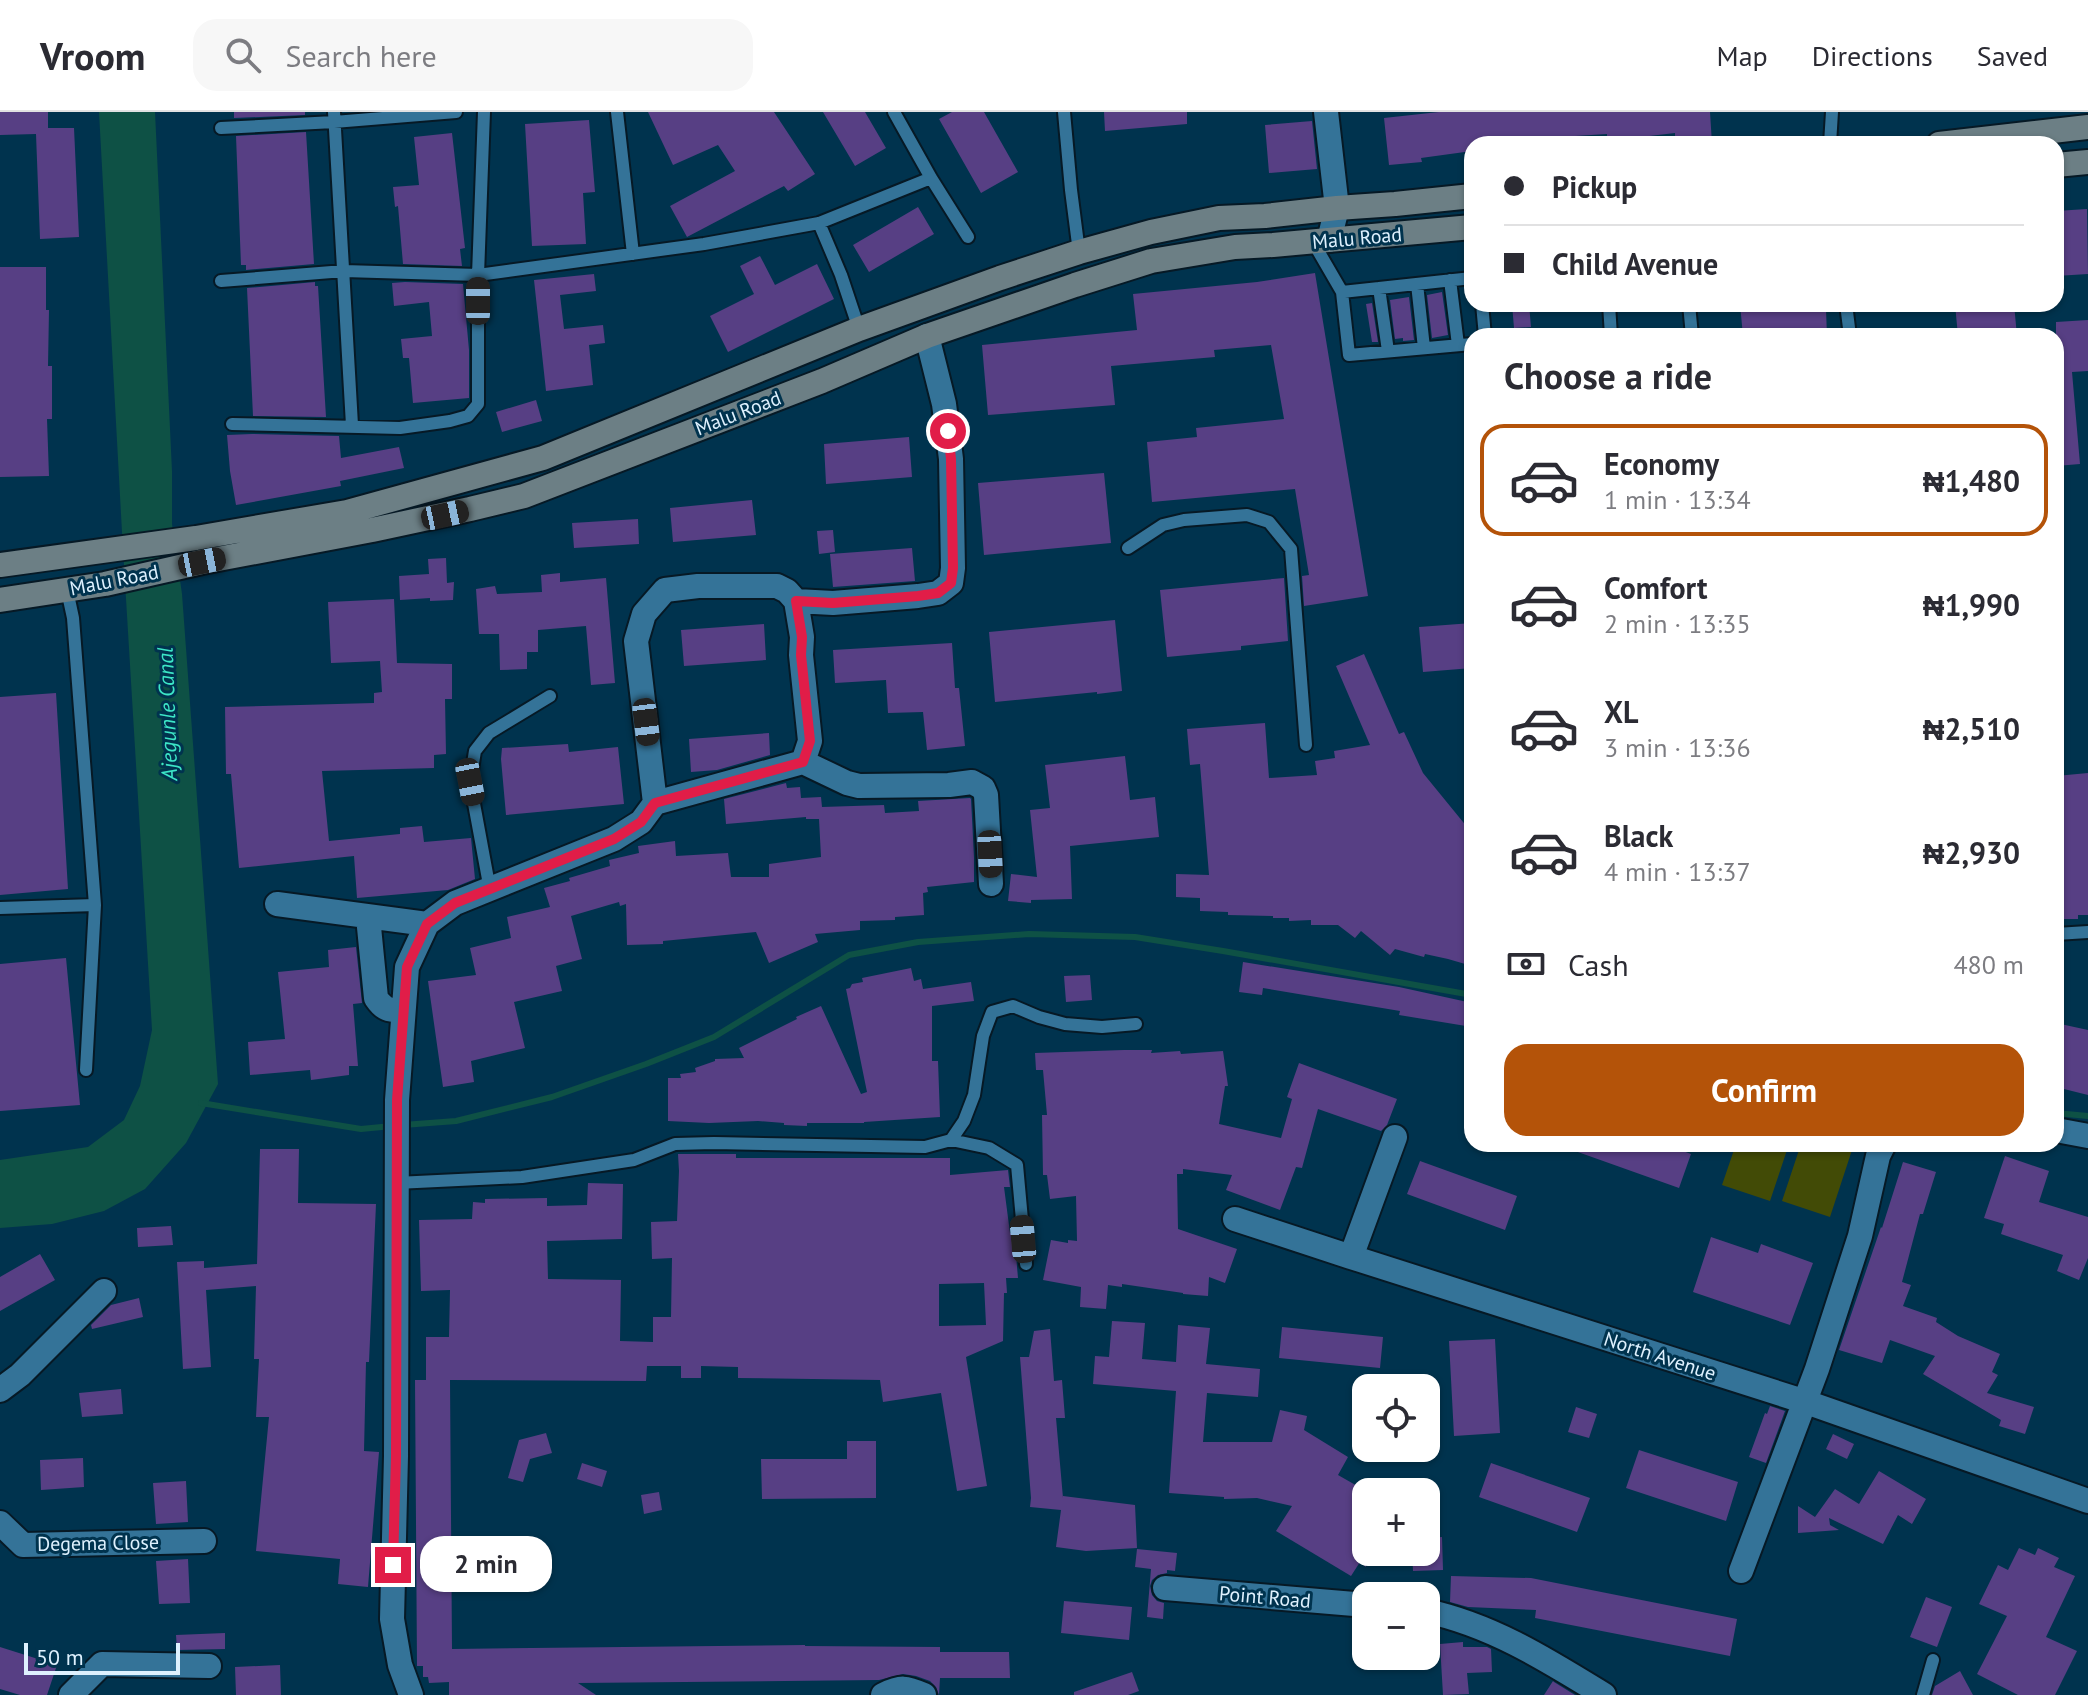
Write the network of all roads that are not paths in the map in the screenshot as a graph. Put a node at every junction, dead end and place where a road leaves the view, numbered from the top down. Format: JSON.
{"nodes":[{"id":1,"x":456,"y":112,"type":"edge"},
{"id":2,"x":484,"y":112,"type":"edge"},
{"id":3,"x":617,"y":112,"type":"edge"},
{"id":4,"x":894,"y":112,"type":"edge"},
{"id":5,"x":1064,"y":112,"type":"edge"},
{"id":6,"x":1326,"y":112,"type":"edge"},
{"id":7,"x":1832,"y":112,"type":"edge"},
{"id":8,"x":334,"y":117,"type":"edge"},
{"id":9,"x":2088,"y":127,"type":"edge"},
{"id":10,"x":221,"y":128,"type":"dead end"},
{"id":11,"x":1830,"y":136,"type":"edge"},
{"id":12,"x":2009,"y":136,"type":"edge"},
{"id":13,"x":2088,"y":162,"type":"edge"},
{"id":14,"x":2064,"y":164,"type":"edge"},
{"id":15,"x":931,"y":178,"type":"junction"},
{"id":16,"x":1464,"y":197,"type":"edge"},
{"id":17,"x":1337,"y":208,"type":"junction"},
{"id":18,"x":819,"y":223,"type":"junction"},
{"id":19,"x":1464,"y":228,"type":"edge"},
{"id":20,"x":968,"y":237,"type":"dead end"},
{"id":21,"x":1321,"y":241,"type":"junction"},
{"id":22,"x":1079,"y":252,"type":"junction"},
{"id":23,"x":633,"y":254,"type":"junction"},
{"id":24,"x":344,"y":271,"type":"junction"},
{"id":25,"x":478,"y":275,"type":"junction"},
{"id":26,"x":1464,"y":279,"type":"edge"},
{"id":27,"x":1450,"y":280,"type":"junction"},
{"id":28,"x":221,"y":281,"type":"dead end"},
{"id":29,"x":1417,"y":284,"type":"junction"},
{"id":30,"x":1379,"y":288,"type":"junction"},
{"id":31,"x":1342,"y":292,"type":"junction"},
{"id":32,"x":859,"y":329,"type":"junction"},
{"id":33,"x":927,"y":336,"type":"junction"},
{"id":34,"x":1458,"y":345,"type":"junction"},
{"id":35,"x":1464,"y":345,"type":"edge"},
{"id":36,"x":1424,"y":348,"type":"junction"},
{"id":37,"x":807,"y":351,"type":"junction"},
{"id":38,"x":1388,"y":351,"type":"junction"},
{"id":39,"x":822,"y":381,"type":"junction"},
{"id":40,"x":232,"y":424,"type":"dead end"},
{"id":41,"x":352,"y":425,"type":"junction"},
{"id":42,"x":1128,"y":548,"type":"dead end"},
{"id":43,"x":0,"y":565,"type":"edge"},
{"id":44,"x":67,"y":590,"type":"junction"},
{"id":45,"x":0,"y":600,"type":"edge"},
{"id":46,"x":796,"y":601,"type":"junction"},
{"id":47,"x":550,"y":696,"type":"dead end"},
{"id":48,"x":1306,"y":745,"type":"dead end"},
{"id":49,"x":803,"y":762,"type":"junction"},
{"id":50,"x":655,"y":803,"type":"junction"},
{"id":51,"x":991,"y":884,"type":"dead end"},
{"id":52,"x":490,"y":890,"type":"junction"},
{"id":53,"x":277,"y":904,"type":"dead end"},
{"id":54,"x":95,"y":905,"type":"junction"},
{"id":55,"x":0,"y":908,"type":"edge"},
{"id":56,"x":368,"y":917,"type":"junction"},
{"id":57,"x":427,"y":924,"type":"junction"},
{"id":58,"x":2088,"y":932,"type":"edge"},
{"id":59,"x":2064,"y":934,"type":"edge"},
{"id":60,"x":403,"y":1011,"type":"junction"},
{"id":61,"x":1136,"y":1024,"type":"dead end"},
{"id":62,"x":86,"y":1070,"type":"dead end"},
{"id":63,"x":2064,"y":1132,"type":"edge"},
{"id":64,"x":2088,"y":1136,"type":"edge"},
{"id":65,"x":1395,"y":1137,"type":"dead end"},
{"id":66,"x":951,"y":1140,"type":"junction"},
{"id":67,"x":1881,"y":1152,"type":"edge"},
{"id":68,"x":396,"y":1180,"type":"junction"},
{"id":69,"x":1235,"y":1219,"type":"dead end"},
{"id":70,"x":1351,"y":1257,"type":"junction"},
{"id":71,"x":1026,"y":1264,"type":"dead end"},
{"id":72,"x":104,"y":1291,"type":"dead end"},
{"id":73,"x":0,"y":1390,"type":"edge"},
{"id":74,"x":1806,"y":1402,"type":"junction"},
{"id":75,"x":2088,"y":1501,"type":"edge"},
{"id":76,"x":0,"y":1523,"type":"edge"},
{"id":77,"x":204,"y":1541,"type":"dead end"},
{"id":78,"x":1741,"y":1571,"type":"dead end"},
{"id":79,"x":1165,"y":1588,"type":"dead end"},
{"id":80,"x":1352,"y":1604,"type":"edge"},
{"id":81,"x":1440,"y":1614,"type":"edge"},
{"id":82,"x":1933,"y":1660,"type":"dead end"},
{"id":83,"x":209,"y":1666,"type":"dead end"},
{"id":84,"x":71,"y":1695,"type":"edge"},
{"id":85,"x":411,"y":1695,"type":"edge"},
{"id":86,"x":883,"y":1695,"type":"edge"},
{"id":87,"x":924,"y":1695,"type":"edge"},
{"id":88,"x":1604,"y":1695,"type":"edge"},
{"id":89,"x":1923,"y":1695,"type":"edge"}],
"edges":[{"from":1,"to":8,"type":"lane"},
{"from":2,"to":25,"type":"lane"},
{"from":3,"to":23,"type":"lane"},
{"from":4,"to":15,"type":"lane"},
{"from":5,"to":22,"type":"lane"},
{"from":6,"to":17,"type":"street"},
{"from":7,"to":11,"type":"lane"},
{"from":8,"to":10,"type":"lane"},
{"from":8,"to":24,"type":"lane"},
{"from":9,"to":12,"type":"main road"},
{"from":13,"to":14,"type":"main road"},
{"from":15,"to":18,"type":"lane"},
{"from":15,"to":20,"type":"lane"},
{"from":16,"to":17,"type":"main road","name":"Malu Road"},
{"from":17,"to":21,"type":"street"},
{"from":17,"to":22,"type":"main road","name":"Malu Road"},
{"from":18,"to":23,"type":"lane"},
{"from":18,"to":32,"type":"lane"},
{"from":19,"to":21,"type":"main road","name":"Malu Road"},
{"from":21,"to":31,"type":"lane"},
{"from":21,"to":33,"type":"main road","name":"Malu Road"},
{"from":22,"to":32,"type":"main road","name":"Malu Road"},
{"from":23,"to":25,"type":"lane"},
{"from":24,"to":25,"type":"lane"},
{"from":24,"to":28,"type":"lane"},
{"from":24,"to":41,"type":"lane"},
{"from":25,"to":41,"type":"lane"},
{"from":26,"to":27,"type":"lane"},
{"from":27,"to":29,"type":"lane"},
{"from":27,"to":34,"type":"lane"},
{"from":29,"to":30,"type":"lane"},
{"from":29,"to":36,"type":"lane"},
{"from":30,"to":31,"type":"lane"},
{"from":30,"to":38,"type":"lane"},
{"from":31,"to":38,"type":"lane"},
{"from":32,"to":37,"type":"main road","name":"Malu Road"},
{"from":33,"to":39,"type":"main road","name":"Malu Road"},
{"from":33,"to":46,"type":"street"},
{"from":34,"to":35,"type":"lane"},
{"from":34,"to":36,"type":"lane"},
{"from":36,"to":38,"type":"lane"},
{"from":37,"to":39,"type":"main road"},
{"from":37,"to":43,"type":"main road","name":"Malu Road"},
{"from":39,"to":44,"type":"main road","name":"Malu Road"},
{"from":40,"to":41,"type":"lane"},
{"from":42,"to":48,"type":"lane"},
{"from":44,"to":45,"type":"main road","name":"Malu Road"},
{"from":44,"to":54,"type":"lane"},
{"from":46,"to":49,"type":"street"},
{"from":46,"to":50,"type":"street"},
{"from":47,"to":52,"type":"lane"},
{"from":49,"to":50,"type":"street"},
{"from":49,"to":51,"type":"street"},
{"from":50,"to":52,"type":"street"},
{"from":52,"to":57,"type":"street"},
{"from":53,"to":56,"type":"street"},
{"from":54,"to":55,"type":"lane"},
{"from":54,"to":62,"type":"lane"},
{"from":56,"to":57,"type":"street"},
{"from":56,"to":60,"type":"street"},
{"from":57,"to":60,"type":"street"},
{"from":58,"to":59,"type":"lane"},
{"from":60,"to":68,"type":"street"},
{"from":61,"to":66,"type":"lane"},
{"from":63,"to":64,"type":"street"},
{"from":65,"to":70,"type":"street"},
{"from":66,"to":68,"type":"lane"},
{"from":66,"to":71,"type":"lane"},
{"from":67,"to":74,"type":"street"},
{"from":68,"to":85,"type":"street"},
{"from":69,"to":70,"type":"street","name":"North Avenue"},
{"from":70,"to":74,"type":"street","name":"North Avenue"},
{"from":72,"to":73,"type":"street"},
{"from":74,"to":75,"type":"street","name":"North Avenue"},
{"from":74,"to":78,"type":"street"},
{"from":76,"to":77,"type":"street","name":"Degema Close"},
{"from":79,"to":80,"type":"street","name":"Point Road"},
{"from":81,"to":88,"type":"street"},
{"from":82,"to":89,"type":"lane"},
{"from":83,"to":84,"type":"street"},
{"from":86,"to":87,"type":"street"}]}
